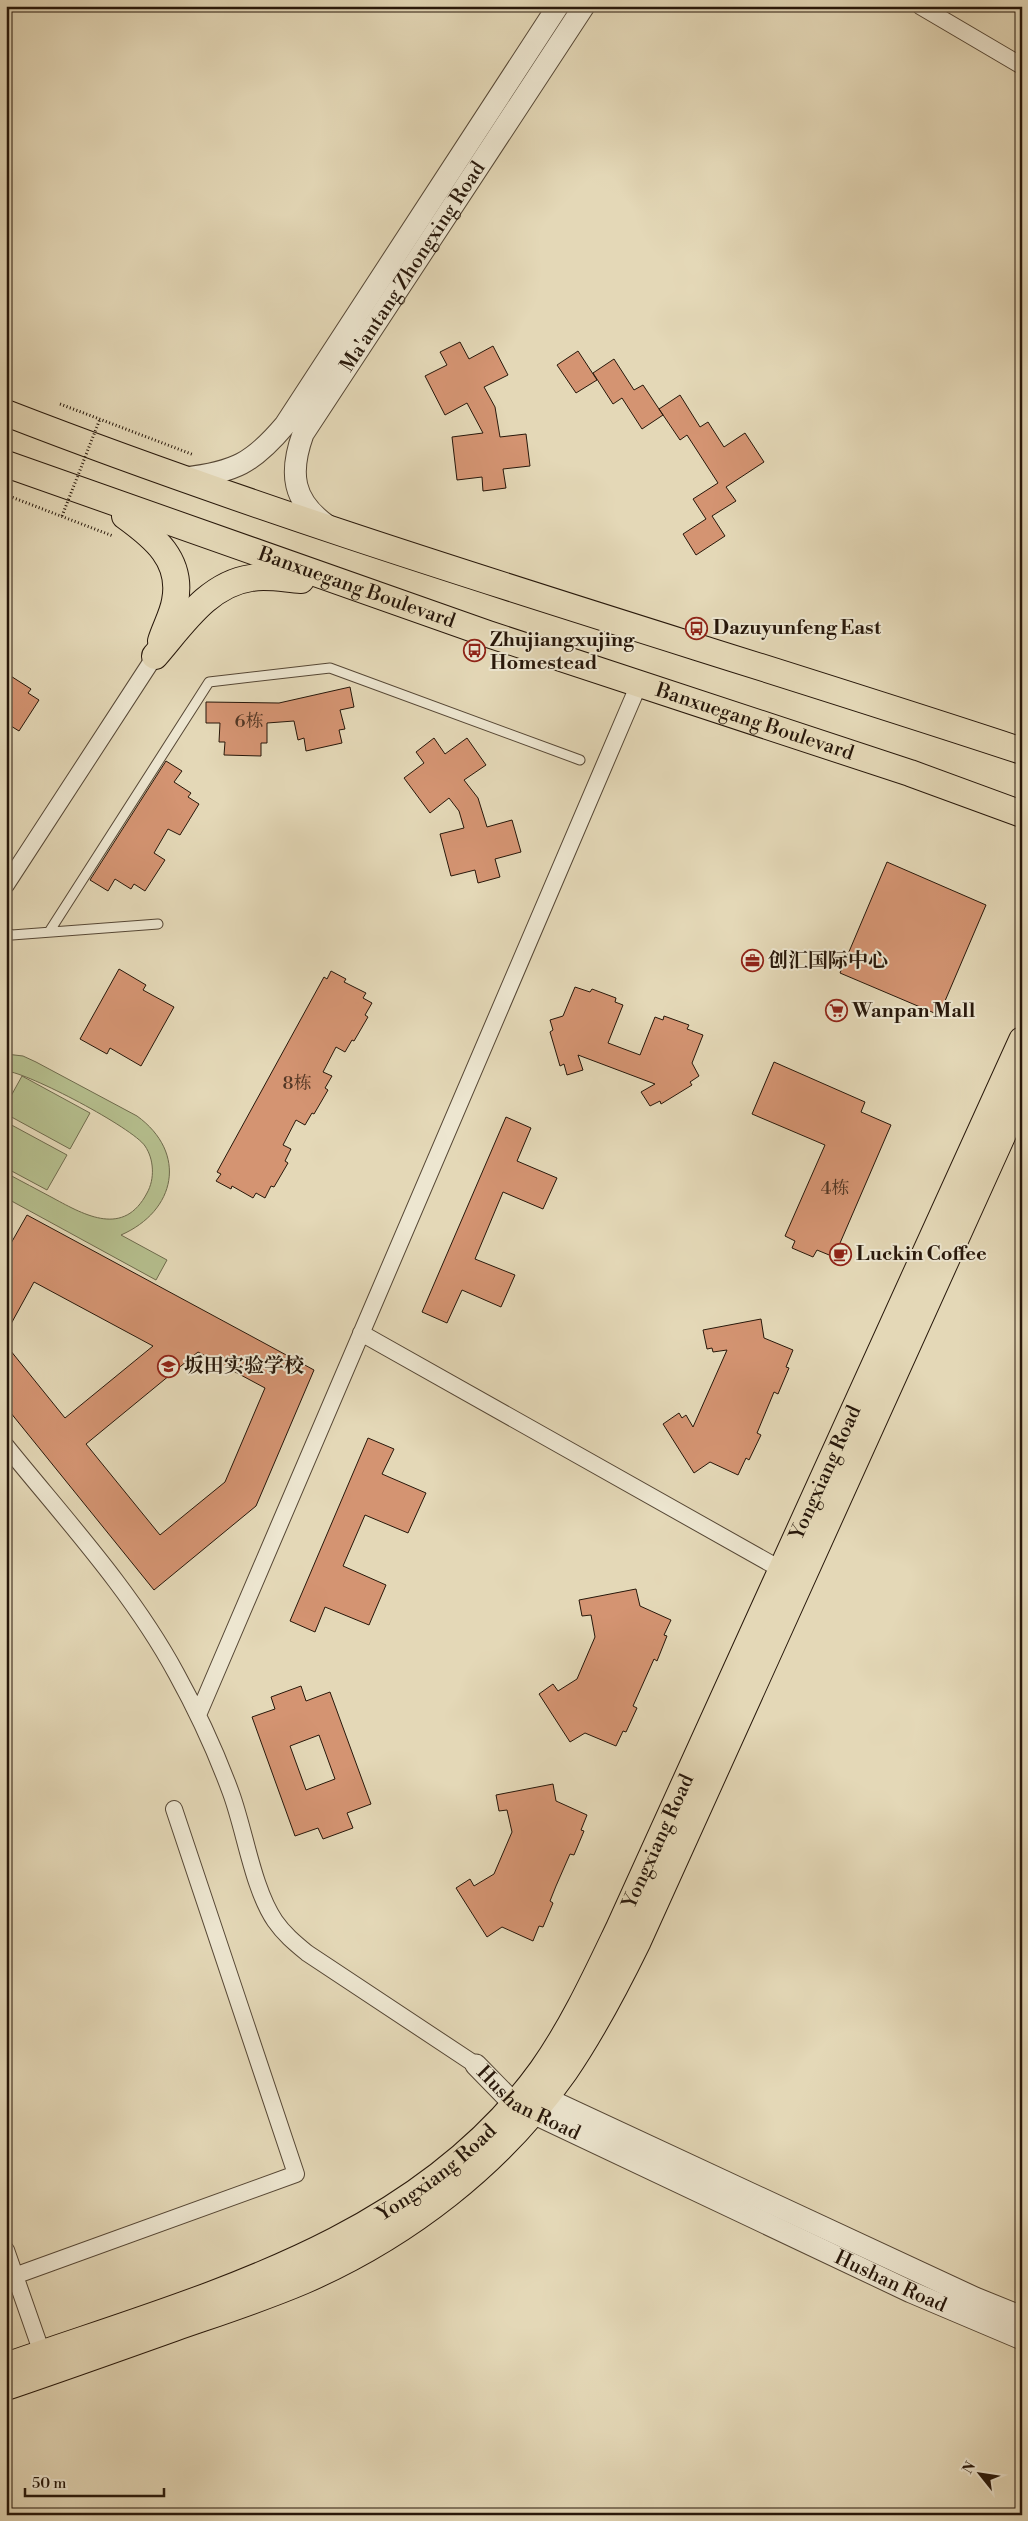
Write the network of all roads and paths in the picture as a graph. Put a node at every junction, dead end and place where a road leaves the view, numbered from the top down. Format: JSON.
{"nodes":[{"id":1,"x":558,"y":6,"type":"edge"},
{"id":2,"x":584,"y":6,"type":"edge"},
{"id":3,"x":920,"y":6,"type":"edge"},
{"id":4,"x":1022,"y":66,"type":"edge"},
{"id":5,"x":60,"y":404,"type":"dead end"},
{"id":6,"x":6,"y":413,"type":"edge"},
{"id":7,"x":100,"y":419,"type":"junction"},
{"id":8,"x":194,"y":455,"type":"dead end"},
{"id":9,"x":6,"y":464,"type":"edge"},
{"id":10,"x":183,"y":479,"type":"junction"},
{"id":11,"x":6,"y":495,"type":"edge"},
{"id":12,"x":104,"y":500,"type":"junction"},
{"id":13,"x":62,"y":516,"type":"junction"},
{"id":14,"x":332,"y":528,"type":"junction"},
{"id":15,"x":114,"y":536,"type":"dead end"},
{"id":16,"x":340,"y":583,"type":"junction"},
{"id":17,"x":155,"y":656,"type":"junction"},
{"id":18,"x":639,"y":684,"type":"junction"},
{"id":19,"x":1022,"y":751,"type":"edge"},
{"id":20,"x":580,"y":760,"type":"dead end"},
{"id":21,"x":1022,"y":814,"type":"edge"},
{"id":22,"x":6,"y":885,"type":"edge"},
{"id":23,"x":158,"y":924,"type":"dead end"},
{"id":24,"x":6,"y":932,"type":"edge"},
{"id":25,"x":49,"y":932,"type":"junction"},
{"id":26,"x":1022,"y":1040,"type":"edge"},
{"id":27,"x":1022,"y":1092,"type":"edge"},
{"id":28,"x":361,"y":1334,"type":"junction"},
{"id":29,"x":6,"y":1446,"type":"edge"},
{"id":30,"x":782,"y":1570,"type":"junction"},
{"id":31,"x":198,"y":1715,"type":"junction"},
{"id":32,"x":174,"y":1809,"type":"dead end"},
{"id":33,"x":476,"y":2065,"type":"joint"},
{"id":34,"x":529,"y":2101,"type":"junction"},
{"id":35,"x":6,"y":2250,"type":"edge"},
{"id":36,"x":11,"y":2278,"type":"edge"},
{"id":37,"x":1022,"y":2317,"type":"edge"},
{"id":38,"x":1022,"y":2339,"type":"edge"},
{"id":39,"x":42,"y":2353,"type":"junction"},
{"id":40,"x":6,"y":2366,"type":"edge"},
{"id":41,"x":6,"y":2387,"type":"edge"}],
"edges":[{"from":1,"to":10,"type":"street","name":"Ma'antang Zhongxing Road"},
{"from":2,"to":14,"type":"street","name":"Ma'antang Zhongxing Road"},
{"from":3,"to":4,"type":"street"},
{"from":5,"to":7,"type":"path"},
{"from":6,"to":10,"type":"main road"},
{"from":7,"to":8,"type":"path"},
{"from":7,"to":13,"type":"path","bridge":true},
{"from":9,"to":12,"type":"main road","name":"Banxuegang Boulevard"},
{"from":10,"to":14,"type":"main road"},
{"from":11,"to":13,"type":"path"},
{"from":12,"to":16,"type":"main road","name":"Banxuegang Boulevard"},
{"from":12,"to":17,"type":"main road"},
{"from":13,"to":15,"type":"path"},
{"from":14,"to":19,"type":"main road"},
{"from":16,"to":17,"type":"main road"},
{"from":16,"to":18,"type":"main road","name":"Banxuegang Boulevard"},
{"from":17,"to":22,"type":"street"},
{"from":18,"to":21,"type":"main road","name":"Banxuegang Boulevard"},
{"from":18,"to":28,"type":"street"},
{"from":20,"to":25,"type":"lane"},
{"from":23,"to":25,"type":"lane"},
{"from":24,"to":25,"type":"lane"},
{"from":26,"to":30,"type":"main road","name":"Yongxiang Road"},
{"from":27,"to":34,"type":"main road","name":"Yongxiang Road"},
{"from":28,"to":30,"type":"street"},
{"from":28,"to":31,"type":"street"},
{"from":29,"to":31,"type":"street"},
{"from":30,"to":34,"type":"main road","name":"Yongxiang Road"},
{"from":31,"to":33,"type":"street"},
{"from":32,"to":36,"type":"street"},
{"from":33,"to":34,"type":"street","name":"Hushan Road"},
{"from":34,"to":37,"type":"street","name":"Hushan Road"},
{"from":34,"to":38,"type":"street","name":"Hushan Road"},
{"from":34,"to":39,"type":"main road","name":"Yongxiang Road"},
{"from":34,"to":41,"type":"main road","name":"Yongxiang Road"},
{"from":35,"to":36,"type":"street"},
{"from":36,"to":39,"type":"street"},
{"from":39,"to":40,"type":"main road","name":"Yongxiang Road"}]}
